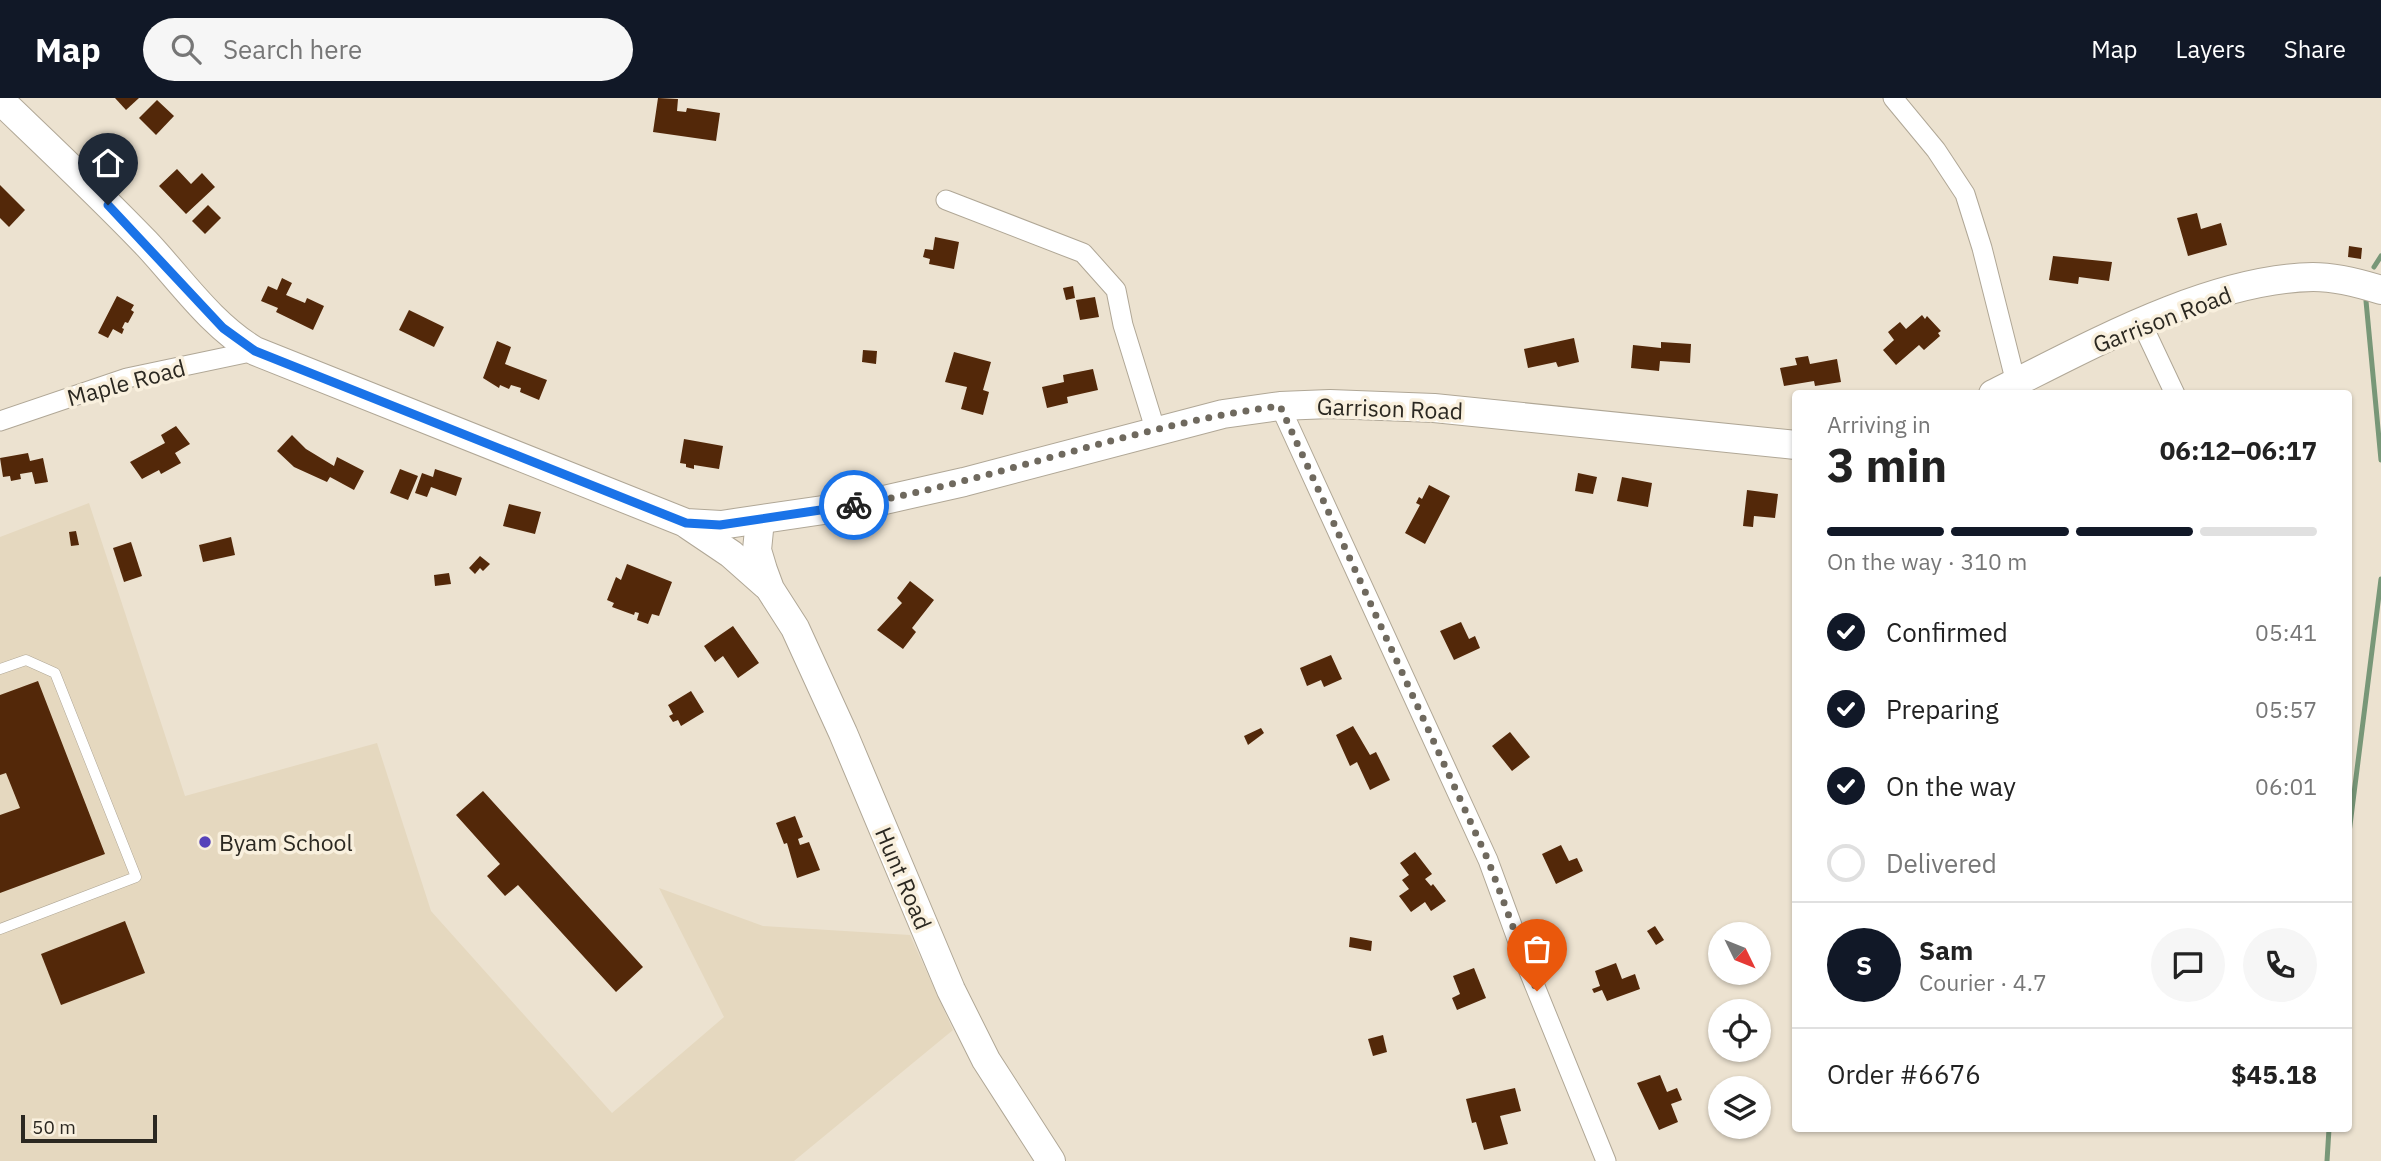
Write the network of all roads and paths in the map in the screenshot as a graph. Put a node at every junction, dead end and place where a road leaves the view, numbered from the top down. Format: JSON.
{"nodes":[{"id":1,"x":1892,"y":98,"type":"edge"},
{"id":2,"x":0,"y":100,"type":"edge"},
{"id":3,"x":946,"y":200,"type":"dead end"},
{"id":4,"x":2381,"y":290,"type":"edge"},
{"id":5,"x":2142,"y":324,"type":"junction"},
{"id":6,"x":255,"y":351,"type":"junction"},
{"id":7,"x":2004,"y":388,"type":"edge"},
{"id":8,"x":2173,"y":390,"type":"edge"},
{"id":9,"x":1280,"y":406,"type":"junction"},
{"id":10,"x":0,"y":421,"type":"edge"},
{"id":11,"x":1156,"y":432,"type":"junction"},
{"id":12,"x":1792,"y":445,"type":"edge"},
{"id":13,"x":760,"y":520,"type":"junction"},
{"id":14,"x":686,"y":523,"type":"junction"},
{"id":15,"x":771,"y":589,"type":"junction"},
{"id":16,"x":0,"y":669,"type":"edge"},
{"id":17,"x":0,"y":929,"type":"edge"},
{"id":18,"x":1051,"y":1161,"type":"edge"},
{"id":19,"x":1606,"y":1161,"type":"edge"}],
"edges":[{"from":1,"to":7,"type":"street"},
{"from":2,"to":6,"type":"street","name":"Garrison Road"},
{"from":3,"to":11,"type":"street"},
{"from":4,"to":5,"type":"street","name":"Garrison Road"},
{"from":5,"to":7,"type":"street","name":"Garrison Road"},
{"from":5,"to":8,"type":"street"},
{"from":6,"to":10,"type":"street","name":"Maple Road"},
{"from":6,"to":14,"type":"street","name":"Garrison Road"},
{"from":9,"to":11,"type":"street","name":"Garrison Road"},
{"from":9,"to":12,"type":"street","name":"Garrison Road"},
{"from":9,"to":19,"type":"street"},
{"from":11,"to":13,"type":"street","name":"Garrison Road"},
{"from":13,"to":14,"type":"street","name":"Garrison Road"},
{"from":13,"to":15,"type":"street","name":"Hunt Road"},
{"from":14,"to":15,"type":"street","name":"Hunt Road"},
{"from":15,"to":18,"type":"street","name":"Hunt Road"},
{"from":16,"to":17,"type":"lane"}]}
